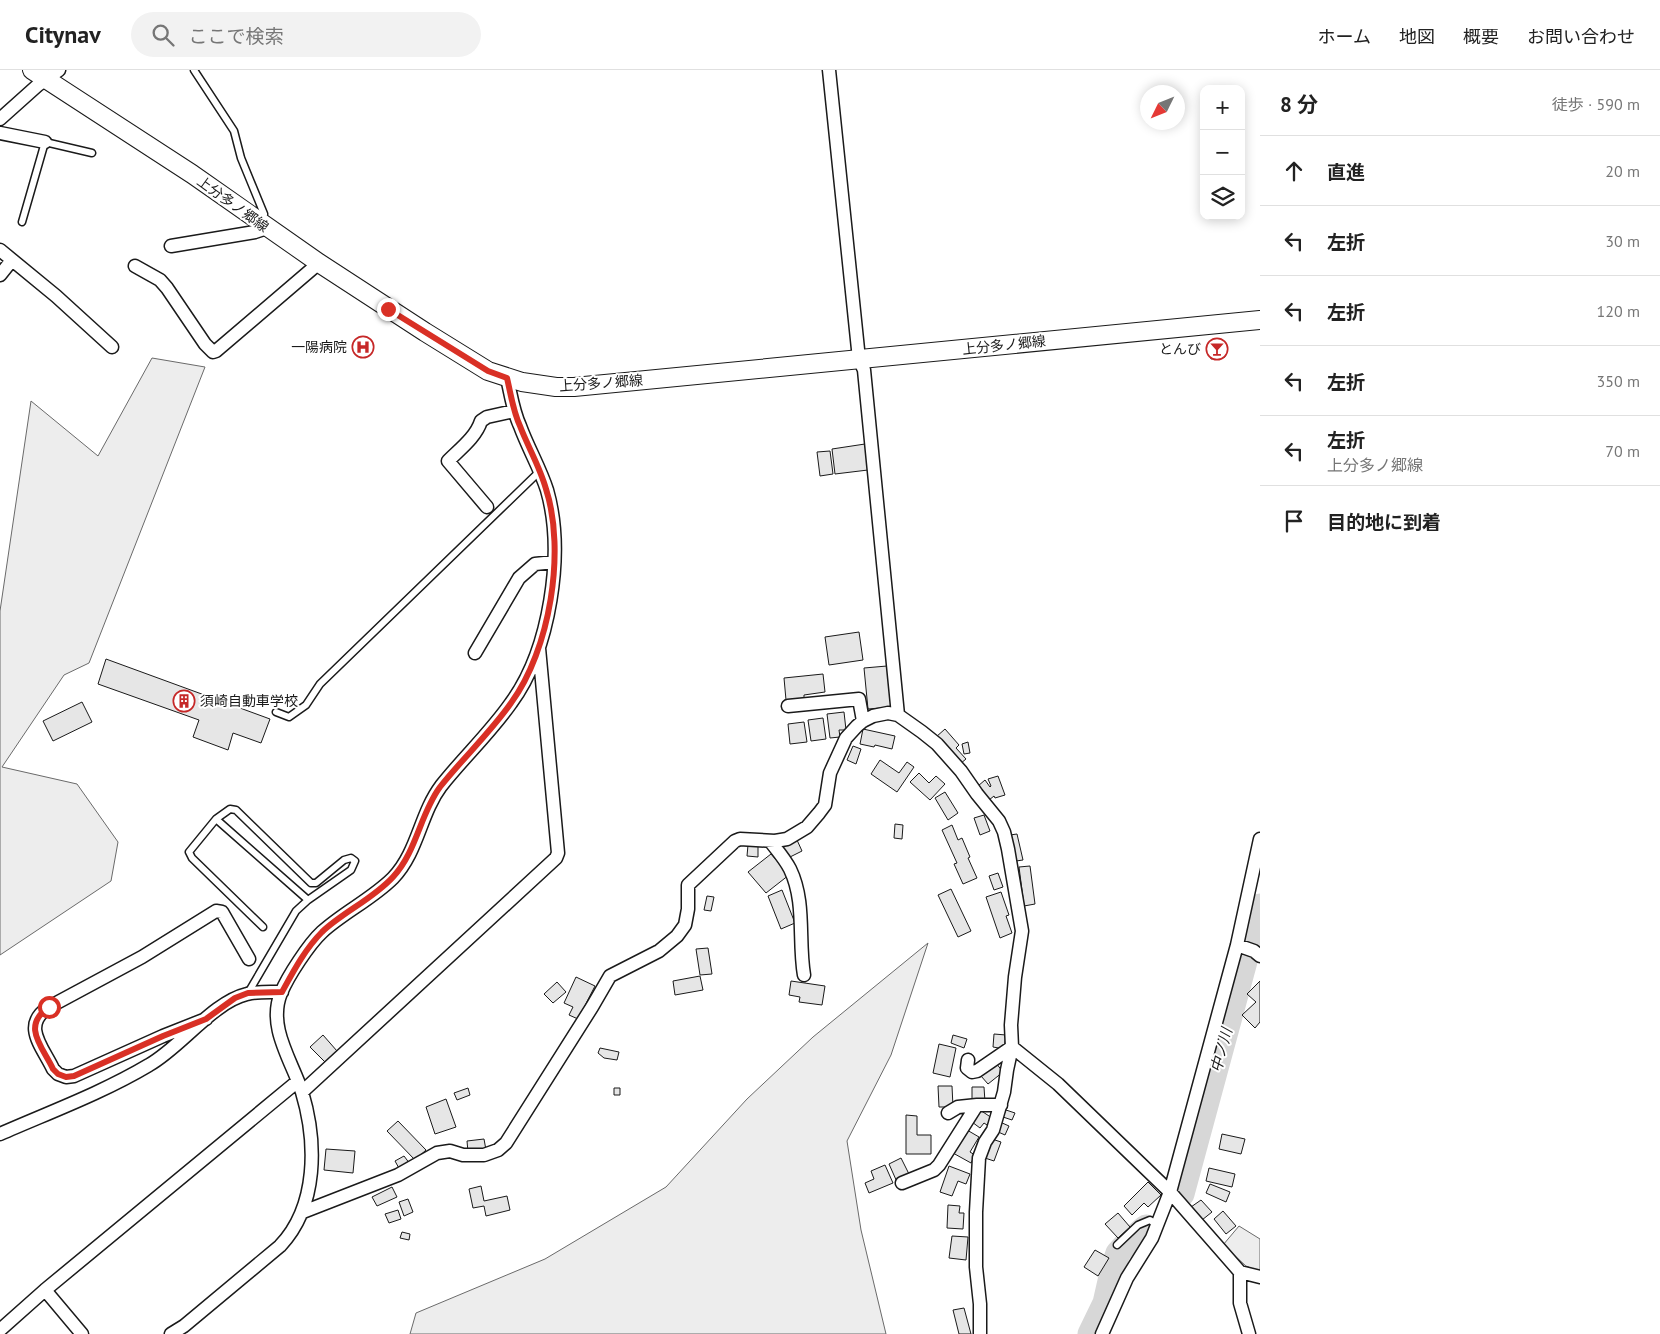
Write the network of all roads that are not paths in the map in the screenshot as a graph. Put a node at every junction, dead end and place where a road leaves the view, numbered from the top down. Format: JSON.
{"nodes":[{"id":1,"x":194,"y":70,"type":"edge"},
{"id":2,"x":829,"y":70,"type":"edge"},
{"id":3,"x":46,"y":73,"type":"edge"},
{"id":4,"x":0,"y":119,"type":"edge"},
{"id":5,"x":0,"y":133,"type":"edge"},
{"id":6,"x":45,"y":142,"type":"junction"},
{"id":7,"x":92,"y":154,"type":"dead end"},
{"id":8,"x":22,"y":222,"type":"dead end"},
{"id":9,"x":271,"y":227,"type":"junction"},
{"id":10,"x":171,"y":246,"type":"dead end"},
{"id":11,"x":0,"y":250,"type":"edge"},
{"id":12,"x":12,"y":260,"type":"junction"},
{"id":13,"x":320,"y":263,"type":"junction"},
{"id":14,"x":135,"y":266,"type":"dead end"},
{"id":15,"x":0,"y":275,"type":"edge"},
{"id":16,"x":1260,"y":320,"type":"edge"},
{"id":17,"x":112,"y":347,"type":"dead end"},
{"id":18,"x":859,"y":359,"type":"junction"},
{"id":19,"x":507,"y":378,"type":"junction"},
{"id":20,"x":514,"y":411,"type":"junction"},
{"id":21,"x":540,"y":471,"type":"junction"},
{"id":22,"x":487,"y":507,"type":"dead end"},
{"id":23,"x":554,"y":562,"type":"junction"},
{"id":24,"x":539,"y":646,"type":"junction"},
{"id":25,"x":474,"y":653,"type":"dead end"},
{"id":26,"x":788,"y":706,"type":"dead end"},
{"id":27,"x":276,"y":712,"type":"dead end"},
{"id":28,"x":898,"y":715,"type":"junction"},
{"id":29,"x":863,"y":722,"type":"junction"},
{"id":30,"x":216,"y":819,"type":"junction"},
{"id":31,"x":1260,"y":840,"type":"edge"},
{"id":32,"x":770,"y":841,"type":"junction"},
{"id":33,"x":308,"y":900,"type":"junction"},
{"id":34,"x":263,"y":927,"type":"dead end"},
{"id":35,"x":1248,"y":950,"type":"edge"},
{"id":36,"x":249,"y":959,"type":"dead end"},
{"id":37,"x":804,"y":975,"type":"dead end"},
{"id":38,"x":282,"y":992,"type":"junction"},
{"id":39,"x":248,"y":993,"type":"junction"},
{"id":40,"x":206,"y":1019,"type":"junction"},
{"id":41,"x":1012,"y":1047,"type":"junction"},
{"id":42,"x":968,"y":1060,"type":"dead end"},
{"id":43,"x":300,"y":1087,"type":"junction"},
{"id":44,"x":977,"y":1105,"type":"junction"},
{"id":45,"x":1001,"y":1105,"type":"junction"},
{"id":46,"x":948,"y":1113,"type":"dead end"},
{"id":47,"x":0,"y":1134,"type":"edge"},
{"id":48,"x":902,"y":1183,"type":"dead end"},
{"id":49,"x":1170,"y":1192,"type":"junction"},
{"id":50,"x":303,"y":1212,"type":"junction"},
{"id":51,"x":1157,"y":1225,"type":"junction"},
{"id":52,"x":1117,"y":1245,"type":"dead end"},
{"id":53,"x":1240,"y":1272,"type":"junction"},
{"id":54,"x":1260,"y":1277,"type":"edge"},
{"id":55,"x":45,"y":1290,"type":"junction"},
{"id":56,"x":186,"y":1330,"type":"edge"},
{"id":57,"x":2,"y":1331,"type":"edge"},
{"id":58,"x":82,"y":1334,"type":"edge"},
{"id":59,"x":171,"y":1334,"type":"edge"},
{"id":60,"x":980,"y":1334,"type":"edge"},
{"id":61,"x":1102,"y":1334,"type":"edge"},
{"id":62,"x":1249,"y":1334,"type":"edge"}],
"edges":[{"from":1,"to":9,"type":"lane"},
{"from":2,"to":18,"type":"street"},
{"from":3,"to":4,"type":"street"},
{"from":3,"to":9,"type":"main road","name":"上分多ノ郷線"},
{"from":5,"to":6,"type":"street"},
{"from":6,"to":7,"type":"lane"},
{"from":6,"to":8,"type":"lane"},
{"from":9,"to":10,"type":"street"},
{"from":9,"to":13,"type":"main road","name":"上分多ノ郷線"},
{"from":11,"to":12,"type":"street"},
{"from":12,"to":15,"type":"street"},
{"from":12,"to":17,"type":"street"},
{"from":13,"to":14,"type":"street"},
{"from":13,"to":19,"type":"main road","name":"上分多ノ郷線"},
{"from":16,"to":18,"type":"main road","name":"上分多ノ郷線"},
{"from":18,"to":19,"type":"main road","name":"上分多ノ郷線"},
{"from":18,"to":28,"type":"street"},
{"from":19,"to":20,"type":"street"},
{"from":20,"to":21,"type":"street"},
{"from":20,"to":22,"type":"street"},
{"from":21,"to":23,"type":"street"},
{"from":21,"to":27,"type":"lane"},
{"from":23,"to":24,"type":"street"},
{"from":23,"to":25,"type":"street"},
{"from":24,"to":38,"type":"street"},
{"from":24,"to":43,"type":"street"},
{"from":26,"to":29,"type":"street"},
{"from":28,"to":29,"type":"street"},
{"from":28,"to":41,"type":"street"},
{"from":29,"to":32,"type":"street"},
{"from":30,"to":33,"type":"lane"},
{"from":30,"to":33,"type":"lane"},
{"from":30,"to":34,"type":"lane"},
{"from":31,"to":35,"type":"street"},
{"from":32,"to":37,"type":"street"},
{"from":32,"to":50,"type":"street"},
{"from":33,"to":39,"type":"lane"},
{"from":35,"to":49,"type":"street"},
{"from":36,"to":40,"type":"street"},
{"from":38,"to":39,"type":"street"},
{"from":38,"to":43,"type":"street"},
{"from":39,"to":40,"type":"street"},
{"from":40,"to":47,"type":"street"},
{"from":41,"to":42,"type":"street"},
{"from":41,"to":45,"type":"street"},
{"from":41,"to":49,"type":"street"},
{"from":43,"to":50,"type":"street"},
{"from":43,"to":55,"type":"street"},
{"from":44,"to":45,"type":"street"},
{"from":44,"to":46,"type":"street"},
{"from":44,"to":48,"type":"street"},
{"from":45,"to":60,"type":"street"},
{"from":49,"to":51,"type":"street"},
{"from":49,"to":53,"type":"street"},
{"from":50,"to":56,"type":"street"},
{"from":51,"to":52,"type":"lane"},
{"from":51,"to":61,"type":"street"},
{"from":53,"to":54,"type":"street"},
{"from":53,"to":62,"type":"street"},
{"from":55,"to":57,"type":"street"},
{"from":55,"to":58,"type":"street"},
{"from":56,"to":59,"type":"street"}]}
